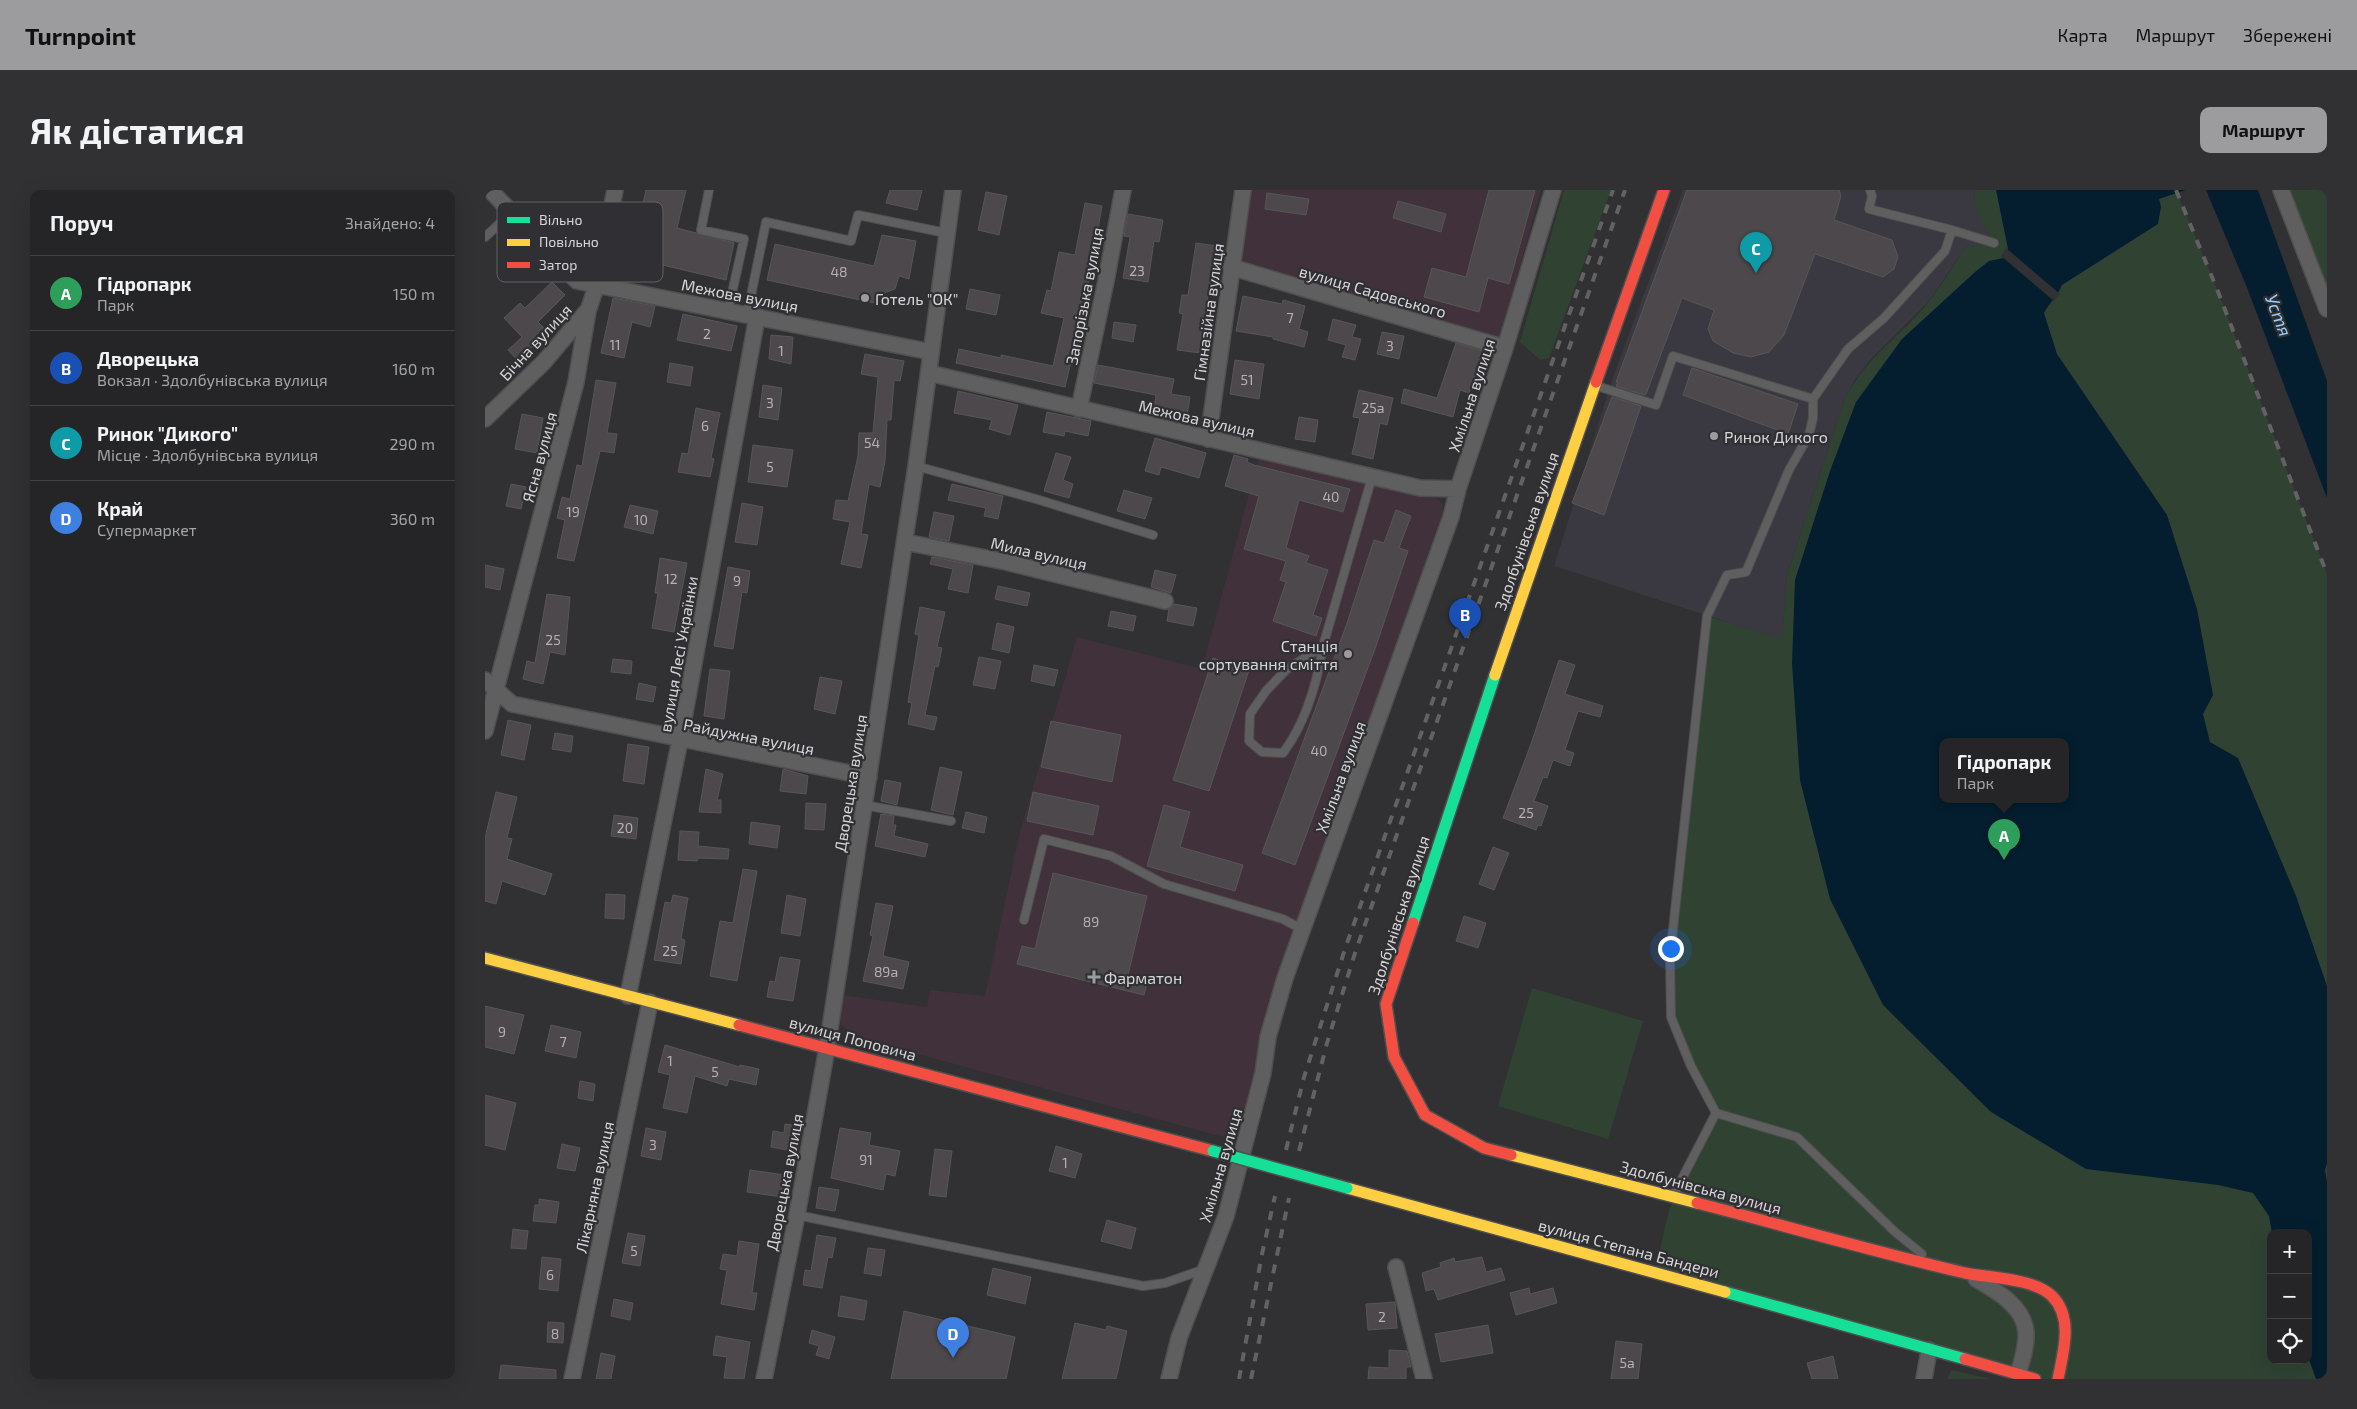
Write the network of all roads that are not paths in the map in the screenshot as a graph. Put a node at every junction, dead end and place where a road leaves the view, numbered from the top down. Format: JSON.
{"nodes":[{"id":1,"x":490,"y":190,"type":"edge"},
{"id":2,"x":709,"y":190,"type":"edge"},
{"id":3,"x":953,"y":190,"type":"edge"},
{"id":4,"x":1123,"y":190,"type":"edge"},
{"id":5,"x":1243,"y":190,"type":"edge"},
{"id":6,"x":1553,"y":190,"type":"edge"},
{"id":7,"x":1664,"y":190,"type":"edge"},
{"id":8,"x":1870,"y":190,"type":"edge"},
{"id":9,"x":2281,"y":190,"type":"edge"},
{"id":10,"x":500,"y":202,"type":"edge"},
{"id":11,"x":497,"y":226,"type":"edge"},
{"id":12,"x":1952,"y":230,"type":"junction"},
{"id":13,"x":946,"y":233,"type":"junction"},
{"id":14,"x":485,"y":237,"type":"edge"},
{"id":15,"x":1993,"y":243,"type":"dead end"},
{"id":16,"x":1231,"y":267,"type":"junction"},
{"id":17,"x":584,"y":282,"type":"edge"},
{"id":18,"x":597,"y":284,"type":"junction"},
{"id":19,"x":2327,"y":309,"type":"edge"},
{"id":20,"x":588,"y":310,"type":"junction"},
{"id":21,"x":728,"y":311,"type":"junction"},
{"id":22,"x":752,"y":316,"type":"junction"},
{"id":23,"x":1505,"y":348,"type":"junction"},
{"id":24,"x":931,"y":352,"type":"junction"},
{"id":25,"x":929,"y":373,"type":"junction"},
{"id":26,"x":1595,"y":385,"type":"junction"},
{"id":27,"x":1813,"y":399,"type":"junction"},
{"id":28,"x":1079,"y":409,"type":"junction"},
{"id":29,"x":485,"y":419,"type":"edge"},
{"id":30,"x":1208,"y":439,"type":"junction"},
{"id":31,"x":916,"y":466,"type":"junction"},
{"id":32,"x":1372,"y":477,"type":"junction"},
{"id":33,"x":1458,"y":489,"type":"junction"},
{"id":34,"x":1153,"y":535,"type":"dead end"},
{"id":35,"x":905,"y":542,"type":"junction"},
{"id":36,"x":1165,"y":601,"type":"dead end"},
{"id":37,"x":1323,"y":646,"type":"junction"},
{"id":38,"x":491,"y":686,"type":"edge"},
{"id":39,"x":485,"y":731,"type":"edge"},
{"id":40,"x":680,"y":740,"type":"junction"},
{"id":41,"x":869,"y":777,"type":"junction"},
{"id":42,"x":865,"y":804,"type":"junction"},
{"id":43,"x":951,"y":821,"type":"dead end"},
{"id":44,"x":1023,"y":920,"type":"dead end"},
{"id":45,"x":1303,"y":930,"type":"junction"},
{"id":46,"x":485,"y":958,"type":"edge"},
{"id":47,"x":628,"y":996,"type":"junction"},
{"id":48,"x":650,"y":1002,"type":"junction"},
{"id":49,"x":827,"y":1048,"type":"junction"},
{"id":50,"x":1716,"y":1113,"type":"junction"},
{"id":51,"x":1213,"y":1151,"type":"joint"},
{"id":52,"x":1672,"y":1198,"type":"junction"},
{"id":53,"x":797,"y":1215,"type":"junction"},
{"id":54,"x":1937,"y":1266,"type":"junction"},
{"id":55,"x":1396,"y":1267,"type":"dead end"},
{"id":56,"x":1206,"y":1269,"type":"junction"},
{"id":57,"x":1966,"y":1273,"type":"junction"},
{"id":58,"x":1929,"y":1350,"type":"junction"},
{"id":59,"x":2018,"y":1374,"type":"junction"},
{"id":60,"x":572,"y":1379,"type":"edge"},
{"id":61,"x":764,"y":1379,"type":"edge"},
{"id":62,"x":1169,"y":1379,"type":"edge"},
{"id":63,"x":1423,"y":1379,"type":"edge"},
{"id":64,"x":1924,"y":1379,"type":"edge"},
{"id":65,"x":2035,"y":1379,"type":"edge"},
{"id":66,"x":2058,"y":1379,"type":"edge"}],
"edges":[{"from":1,"to":10,"type":"street","name":"Межова вулиця"},
{"from":2,"to":21,"type":"lane"},
{"from":3,"to":13,"type":"street","name":"Дворецька вулиця"},
{"from":4,"to":28,"type":"street","name":"Запорізька вулиця"},
{"from":5,"to":16,"type":"street","name":"Гімназійна вулиця"},
{"from":6,"to":23,"type":"street","name":"Хмільна вулиця"},
{"from":7,"to":26,"type":"street","name":"Здолбунівська вулиця"},
{"from":8,"to":12,"type":"lane"},
{"from":9,"to":19,"type":"street"},
{"from":11,"to":14,"type":"lane"},
{"from":12,"to":15,"type":"lane"},
{"from":12,"to":27,"type":"lane"},
{"from":13,"to":22,"type":"lane"},
{"from":13,"to":24,"type":"street","name":"Дворецька вулиця"},
{"from":16,"to":23,"type":"street","name":"вулиця Садовського"},
{"from":16,"to":30,"type":"street","name":"Гімназійна вулиця"},
{"from":17,"to":18,"type":"street","name":"Межова вулиця"},
{"from":18,"to":20,"type":"street","name":"Ясна вулиця"},
{"from":18,"to":21,"type":"street","name":"Межова вулиця"},
{"from":20,"to":29,"type":"street","name":"Бічна вулиця"},
{"from":20,"to":38,"type":"street","name":"Ясна вулиця"},
{"from":21,"to":22,"type":"street","name":"Межова вулиця"},
{"from":22,"to":24,"type":"street","name":"Межова вулиця"},
{"from":22,"to":40,"type":"street","name":"вулиця Лесі Українки"},
{"from":23,"to":33,"type":"street","name":"Хмільна вулиця"},
{"from":24,"to":25,"type":"street","name":"Дворецька вулиця"},
{"from":25,"to":28,"type":"street","name":"Межова вулиця"},
{"from":25,"to":31,"type":"street","name":"Дворецька вулиця"},
{"from":26,"to":27,"type":"lane"},
{"from":26,"to":52,"type":"street","name":"Здолбунівська вулиця"},
{"from":27,"to":50,"type":"lane"},
{"from":28,"to":30,"type":"street","name":"Межова вулиця"},
{"from":30,"to":32,"type":"street","name":"Межова вулиця"},
{"from":31,"to":34,"type":"lane"},
{"from":31,"to":35,"type":"street","name":"Дворецька вулиця"},
{"from":32,"to":33,"type":"street","name":"Межова вулиця"},
{"from":32,"to":37,"type":"lane"},
{"from":33,"to":45,"type":"street","name":"Хмільна вулиця"},
{"from":35,"to":36,"type":"street","name":"Мила вулиця"},
{"from":35,"to":41,"type":"street","name":"Дворецька вулиця"},
{"from":37,"to":37,"type":"lane"},
{"from":38,"to":39,"type":"street","name":"Ясна вулиця"},
{"from":38,"to":40,"type":"street","name":"Райдужна вулиця"},
{"from":40,"to":41,"type":"street","name":"Райдужна вулиця"},
{"from":40,"to":47,"type":"street","name":"вулиця Лесі Українки"},
{"from":41,"to":42,"type":"street","name":"Дворецька вулиця"},
{"from":42,"to":43,"type":"lane"},
{"from":42,"to":49,"type":"street","name":"Дворецька вулиця"},
{"from":44,"to":45,"type":"lane"},
{"from":45,"to":56,"type":"street","name":"Хмільна вулиця"},
{"from":46,"to":47,"type":"street","name":"вулиця Поповича"},
{"from":47,"to":48,"type":"street","name":"вулиця Поповича"},
{"from":48,"to":49,"type":"street","name":"вулиця Поповича"},
{"from":48,"to":60,"type":"street","name":"Лікарняна вулиця"},
{"from":49,"to":51,"type":"street","name":"вулиця Поповича"},
{"from":49,"to":53,"type":"street","name":"Дворецька вулиця"},
{"from":50,"to":52,"type":"lane"},
{"from":50,"to":54,"type":"lane"},
{"from":51,"to":58,"type":"street","name":"вулиця Степана Бандери","bridge":true},
{"from":52,"to":54,"type":"street","name":"Здолбунівська вулиця"},
{"from":53,"to":56,"type":"lane"},
{"from":53,"to":61,"type":"street","name":"Дворецька вулиця"},
{"from":54,"to":57,"type":"street","name":"Здолбунівська вулиця"},
{"from":55,"to":63,"type":"street"},
{"from":56,"to":62,"type":"street","name":"Хмільна вулиця"},
{"from":57,"to":59,"type":"street","name":"Здолбунівська вулиця"},
{"from":57,"to":66,"type":"street","name":"Здолбунівська вулиця"},
{"from":58,"to":59,"type":"street","name":"вулиця Степана Бандери"},
{"from":58,"to":64,"type":"street"},
{"from":59,"to":65,"type":"street","name":"вулиця Степана Бандери"}]}
